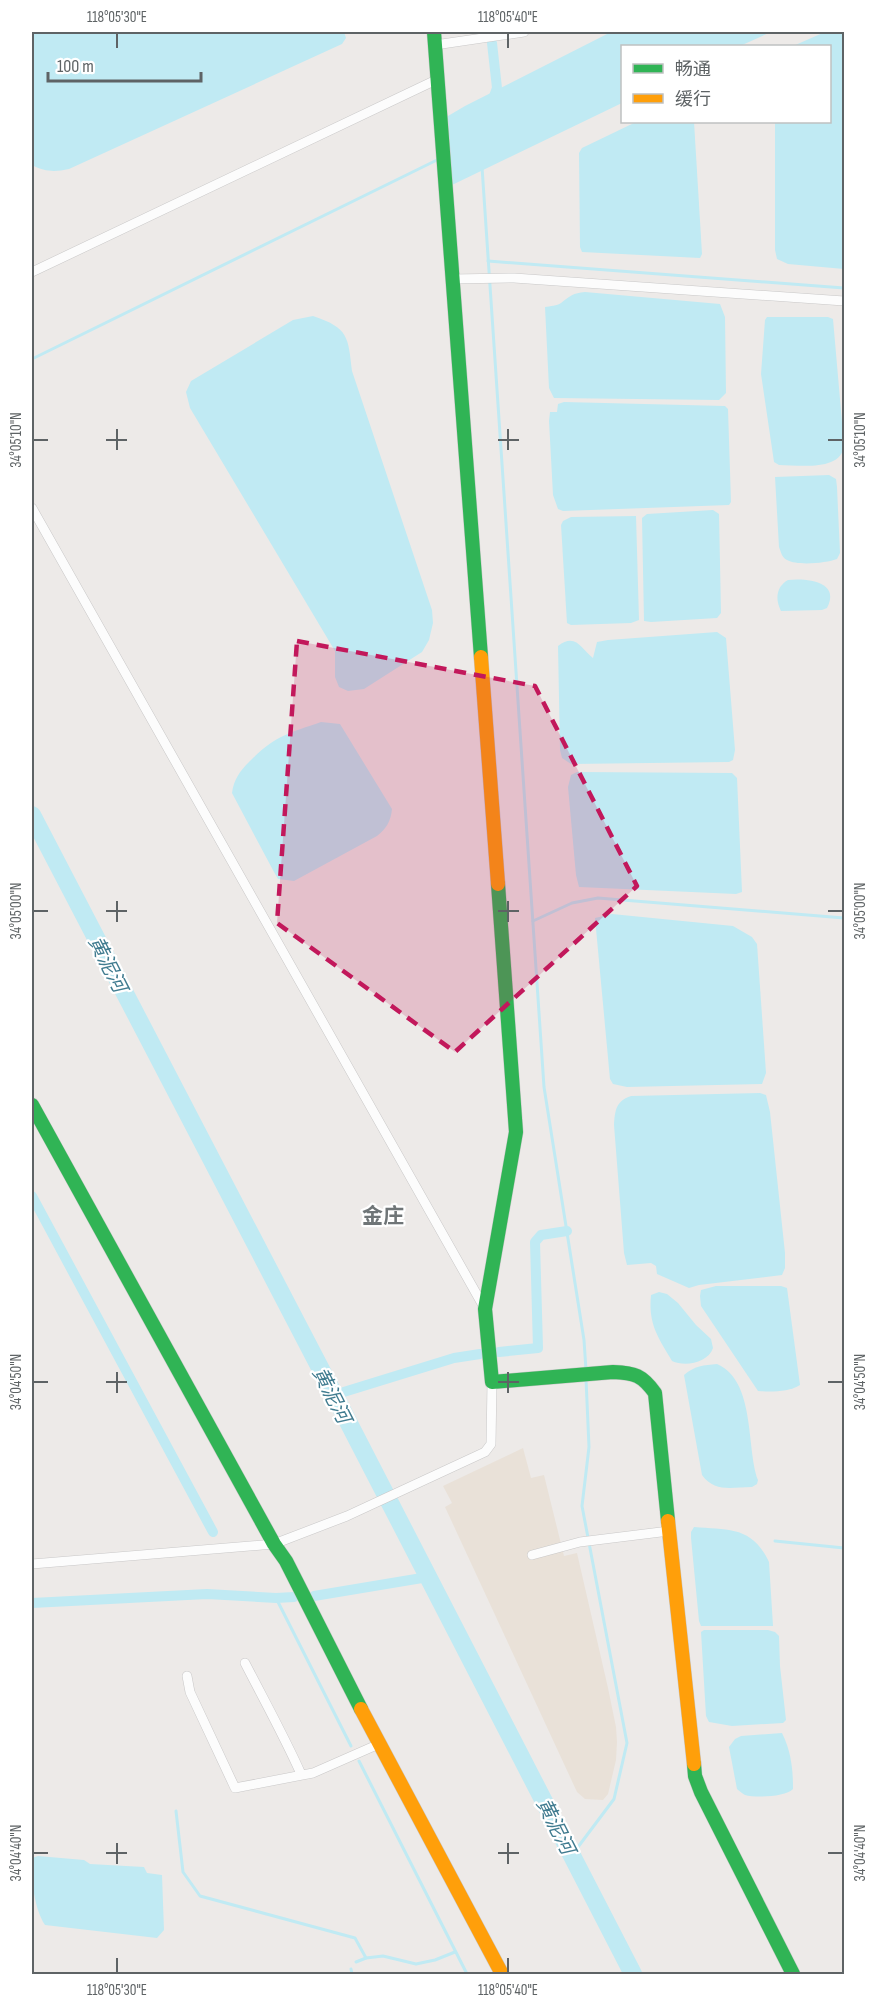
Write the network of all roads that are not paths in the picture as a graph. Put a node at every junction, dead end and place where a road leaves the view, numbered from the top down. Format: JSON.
{"nodes":[{"id":1,"x":524,"y":32,"type":"edge"},
{"id":2,"x":435,"y":38,"type":"edge"},
{"id":3,"x":438,"y":79,"type":"junction"},
{"id":4,"x":32,"y":272,"type":"edge"},
{"id":5,"x":453,"y":279,"type":"junction"},
{"id":6,"x":844,"y":301,"type":"edge"},
{"id":7,"x":32,"y":508,"type":"edge"},
{"id":8,"x":32,"y":1105,"type":"edge"},
{"id":9,"x":485,"y":1309,"type":"junction"},
{"id":10,"x":492,"y":1382,"type":"junction"},
{"id":11,"x":669,"y":1531,"type":"junction"},
{"id":12,"x":274,"y":1545,"type":"junction"},
{"id":13,"x":532,"y":1555,"type":"dead end"},
{"id":14,"x":32,"y":1564,"type":"edge"},
{"id":15,"x":245,"y":1663,"type":"dead end"},
{"id":16,"x":187,"y":1676,"type":"dead end"},
{"id":17,"x":379,"y":1744,"type":"junction"},
{"id":18,"x":301,"y":1774,"type":"junction"},
{"id":19,"x":502,"y":1974,"type":"edge"},
{"id":20,"x":793,"y":1974,"type":"edge"}],
"edges":[{"from":1,"to":2,"type":"street"},
{"from":2,"to":3,"type":"street"},
{"from":3,"to":4,"type":"street"},
{"from":3,"to":5,"type":"street"},
{"from":5,"to":6,"type":"street"},
{"from":5,"to":9,"type":"street"},
{"from":7,"to":9,"type":"street"},
{"from":8,"to":12,"type":"street"},
{"from":9,"to":10,"type":"street"},
{"from":10,"to":11,"type":"street"},
{"from":10,"to":12,"type":"street"},
{"from":11,"to":13,"type":"street"},
{"from":11,"to":20,"type":"street"},
{"from":12,"to":14,"type":"street"},
{"from":12,"to":17,"type":"street"},
{"from":15,"to":18,"type":"street"},
{"from":16,"to":18,"type":"street"},
{"from":17,"to":18,"type":"street"},
{"from":17,"to":19,"type":"street"}]}
